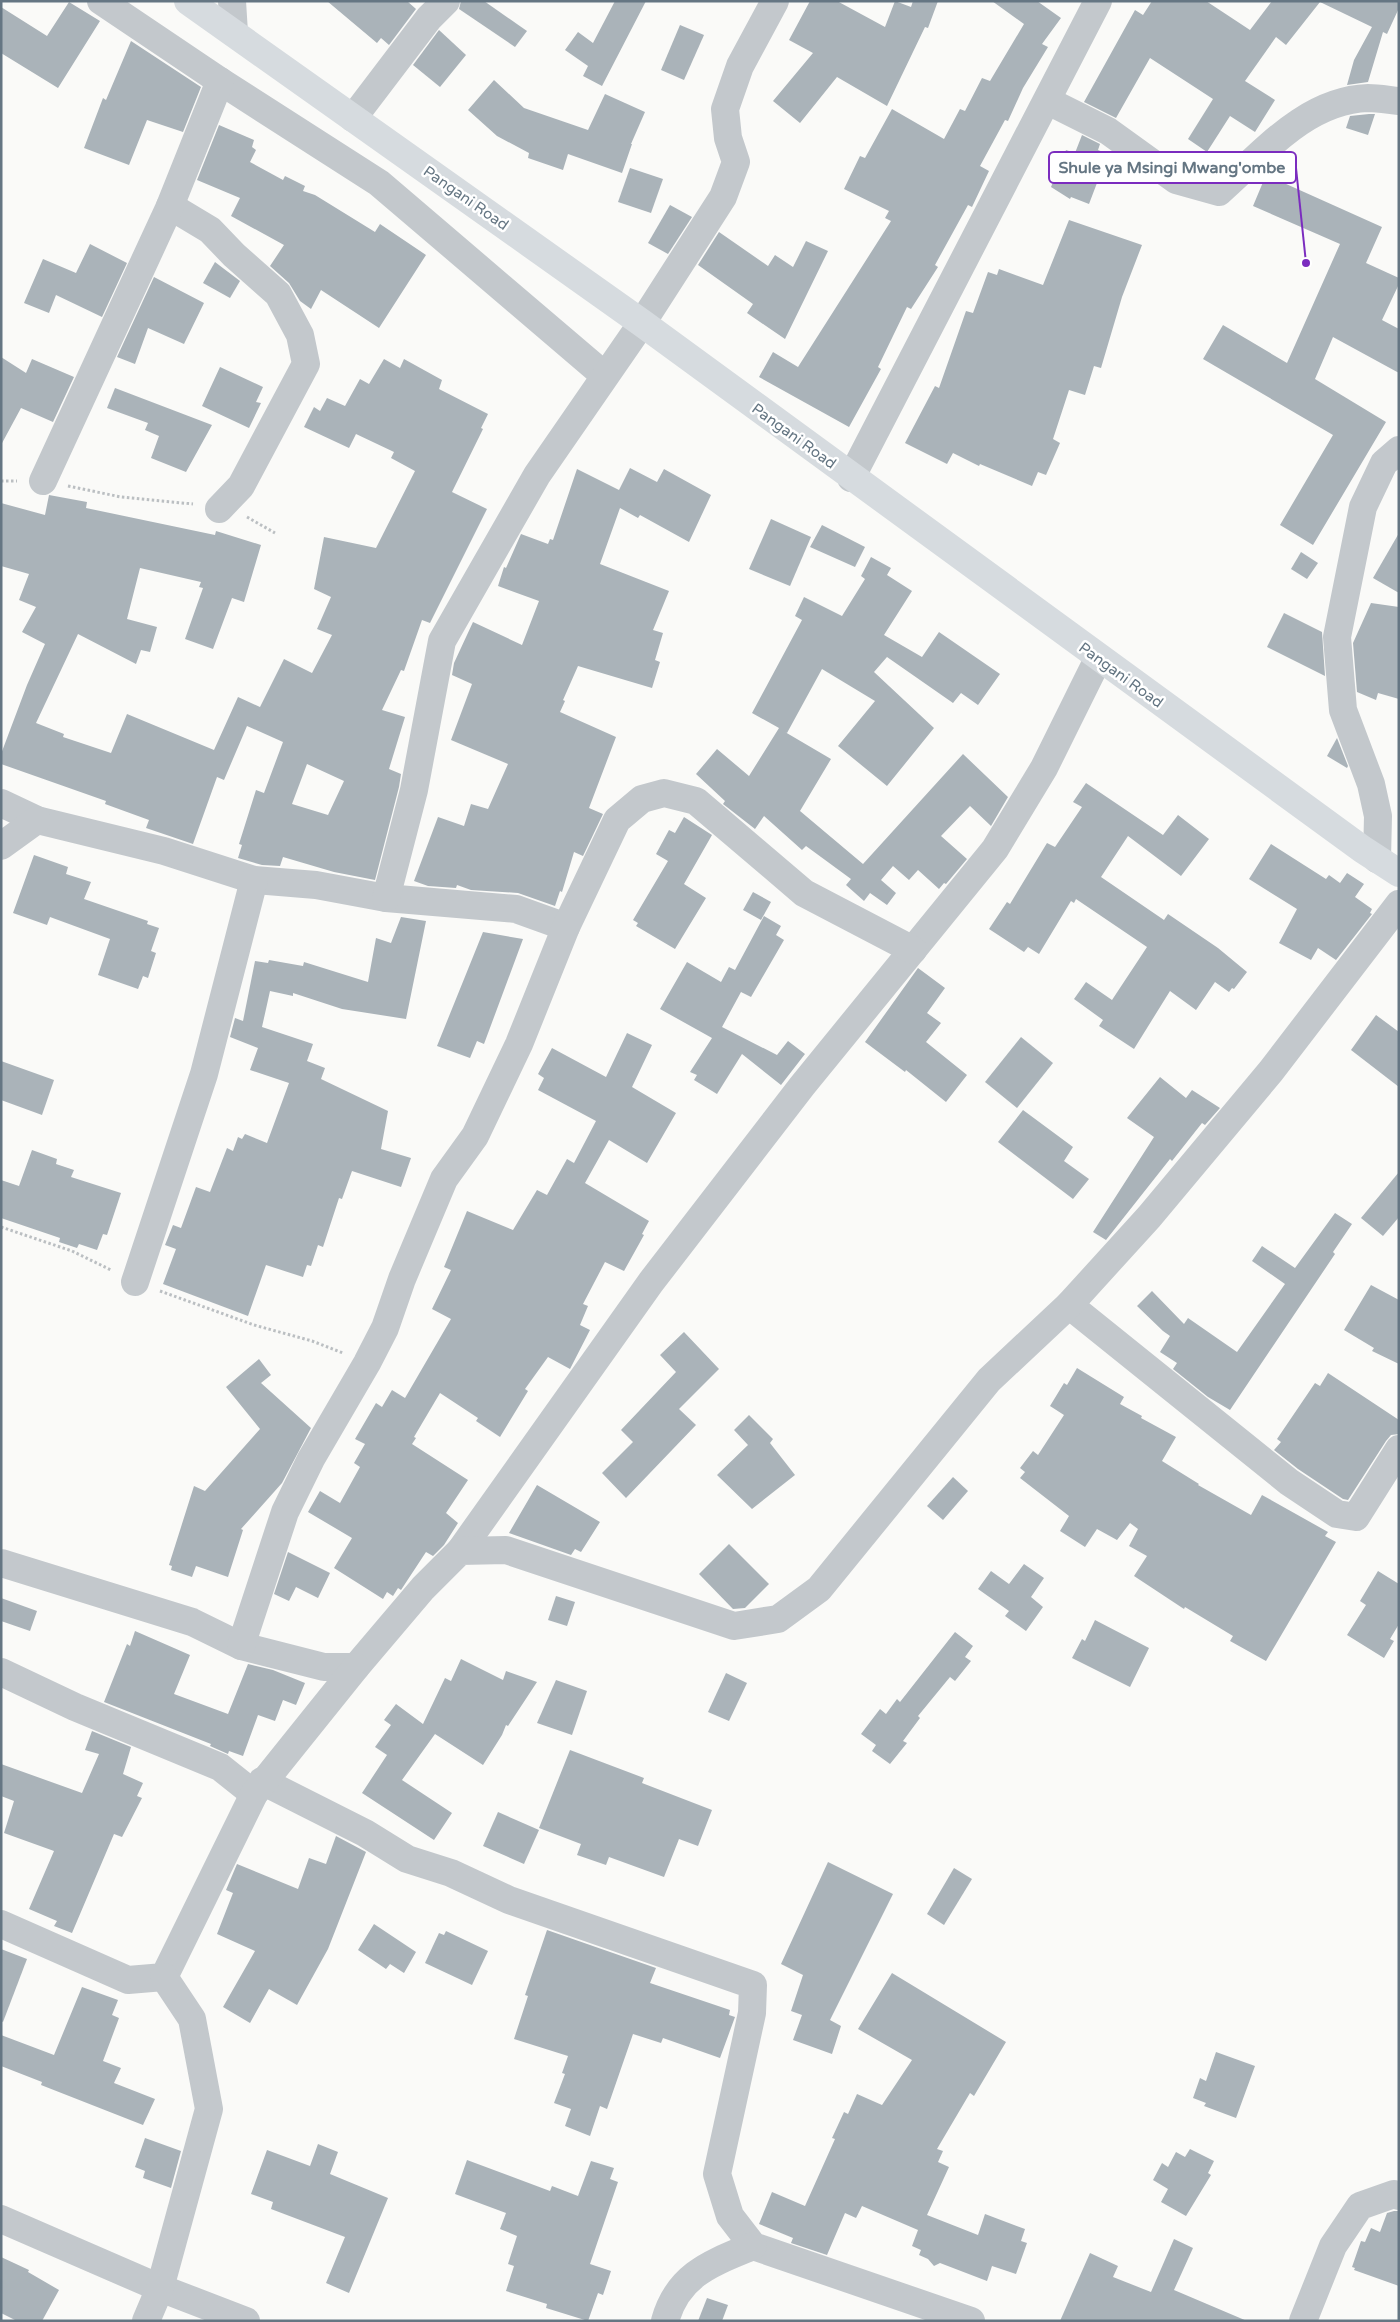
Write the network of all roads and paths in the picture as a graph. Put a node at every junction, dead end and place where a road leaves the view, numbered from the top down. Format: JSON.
{"nodes":[{"id":1,"x":102,"y":1,"type":"edge"},
{"id":2,"x":188,"y":1,"type":"edge"},
{"id":3,"x":232,"y":1,"type":"edge"},
{"id":4,"x":446,"y":1,"type":"edge"},
{"id":5,"x":775,"y":1,"type":"edge"},
{"id":6,"x":1098,"y":1,"type":"edge"},
{"id":7,"x":234,"y":33,"type":"junction"},
{"id":8,"x":220,"y":81,"type":"junction"},
{"id":9,"x":1048,"y":101,"type":"junction"},
{"id":10,"x":1399,"y":101,"type":"edge"},
{"id":11,"x":353,"y":118,"type":"junction"},
{"id":12,"x":170,"y":206,"type":"junction"},
{"id":13,"x":642,"y":324,"type":"junction"},
{"id":14,"x":604,"y":375,"type":"junction"},
{"id":15,"x":1399,"y":450,"type":"edge"},
{"id":16,"x":851,"y":478,"type":"junction"},
{"id":17,"x":1,"y":481,"type":"edge"},
{"id":18,"x":43,"y":482,"type":"junction"},
{"id":19,"x":220,"y":509,"type":"junction"},
{"id":20,"x":275,"y":533,"type":"dead end"},
{"id":21,"x":1098,"y":659,"type":"junction"},
{"id":22,"x":1,"y":803,"type":"edge"},
{"id":23,"x":1399,"y":815,"type":"edge"},
{"id":24,"x":37,"y":820,"type":"junction"},
{"id":25,"x":3,"y":847,"type":"edge"},
{"id":26,"x":1388,"y":866,"type":"edge"},
{"id":27,"x":254,"y":880,"type":"junction"},
{"id":28,"x":386,"y":898,"type":"junction"},
{"id":29,"x":1399,"y":904,"type":"edge"},
{"id":30,"x":566,"y":927,"type":"junction"},
{"id":31,"x":914,"y":950,"type":"junction"},
{"id":32,"x":1,"y":1227,"type":"edge"},
{"id":33,"x":135,"y":1282,"type":"junction"},
{"id":34,"x":1069,"y":1305,"type":"junction"},
{"id":35,"x":367,"y":1363,"type":"junction"},
{"id":36,"x":1399,"y":1449,"type":"edge"},
{"id":37,"x":460,"y":1551,"type":"junction"},
{"id":38,"x":1,"y":1563,"type":"edge"},
{"id":39,"x":241,"y":1646,"type":"junction"},
{"id":40,"x":356,"y":1667,"type":"junction"},
{"id":41,"x":1,"y":1672,"type":"edge"},
{"id":42,"x":258,"y":1788,"type":"junction"},
{"id":43,"x":1,"y":1924,"type":"edge"},
{"id":44,"x":164,"y":1977,"type":"junction"},
{"id":45,"x":1399,"y":2196,"type":"edge"},
{"id":46,"x":1,"y":2218,"type":"edge"},
{"id":47,"x":753,"y":2246,"type":"junction"},
{"id":48,"x":160,"y":2288,"type":"junction"},
{"id":49,"x":146,"y":2321,"type":"edge"},
{"id":50,"x":246,"y":2321,"type":"edge"},
{"id":51,"x":665,"y":2321,"type":"edge"},
{"id":52,"x":971,"y":2321,"type":"edge"},
{"id":53,"x":1303,"y":2321,"type":"edge"}],
"edges":[{"from":1,"to":8,"type":"street"},
{"from":2,"to":7,"type":"main road","name":"Pangani Road"},
{"from":3,"to":7,"type":"street"},
{"from":4,"to":11,"type":"street"},
{"from":5,"to":13,"type":"street"},
{"from":6,"to":9,"type":"street"},
{"from":7,"to":11,"type":"main road","name":"Pangani Road"},
{"from":8,"to":12,"type":"street"},
{"from":8,"to":14,"type":"street"},
{"from":9,"to":10,"type":"street"},
{"from":9,"to":16,"type":"street"},
{"from":11,"to":13,"type":"main road","name":"Pangani Road"},
{"from":12,"to":18,"type":"street"},
{"from":12,"to":19,"type":"street"},
{"from":13,"to":14,"type":"street"},
{"from":13,"to":16,"type":"main road","name":"Pangani Road"},
{"from":14,"to":28,"type":"street"},
{"from":15,"to":26,"type":"street"},
{"from":16,"to":21,"type":"main road","name":"Pangani Road"},
{"from":17,"to":18,"type":"path"},
{"from":18,"to":19,"type":"path"},
{"from":19,"to":20,"type":"path"},
{"from":21,"to":26,"type":"main road","name":"Pangani Road"},
{"from":21,"to":31,"type":"street"},
{"from":22,"to":24,"type":"street"},
{"from":23,"to":26,"type":"street"},
{"from":24,"to":25,"type":"street"},
{"from":24,"to":27,"type":"street"},
{"from":27,"to":28,"type":"street"},
{"from":27,"to":33,"type":"street"},
{"from":28,"to":30,"type":"street"},
{"from":29,"to":34,"type":"street"},
{"from":30,"to":31,"type":"street"},
{"from":30,"to":35,"type":"street"},
{"from":31,"to":37,"type":"street"},
{"from":32,"to":33,"type":"path"},
{"from":33,"to":35,"type":"path"},
{"from":34,"to":36,"type":"street"},
{"from":34,"to":37,"type":"street"},
{"from":35,"to":39,"type":"street"},
{"from":37,"to":40,"type":"street"},
{"from":38,"to":39,"type":"street"},
{"from":39,"to":40,"type":"street"},
{"from":40,"to":42,"type":"street"},
{"from":41,"to":42,"type":"street"},
{"from":42,"to":44,"type":"street"},
{"from":42,"to":47,"type":"street"},
{"from":43,"to":44,"type":"street"},
{"from":44,"to":48,"type":"street"},
{"from":45,"to":53,"type":"street"},
{"from":46,"to":48,"type":"street"},
{"from":47,"to":51,"type":"street"},
{"from":47,"to":52,"type":"street"},
{"from":48,"to":49,"type":"street"},
{"from":48,"to":50,"type":"street"}]}
